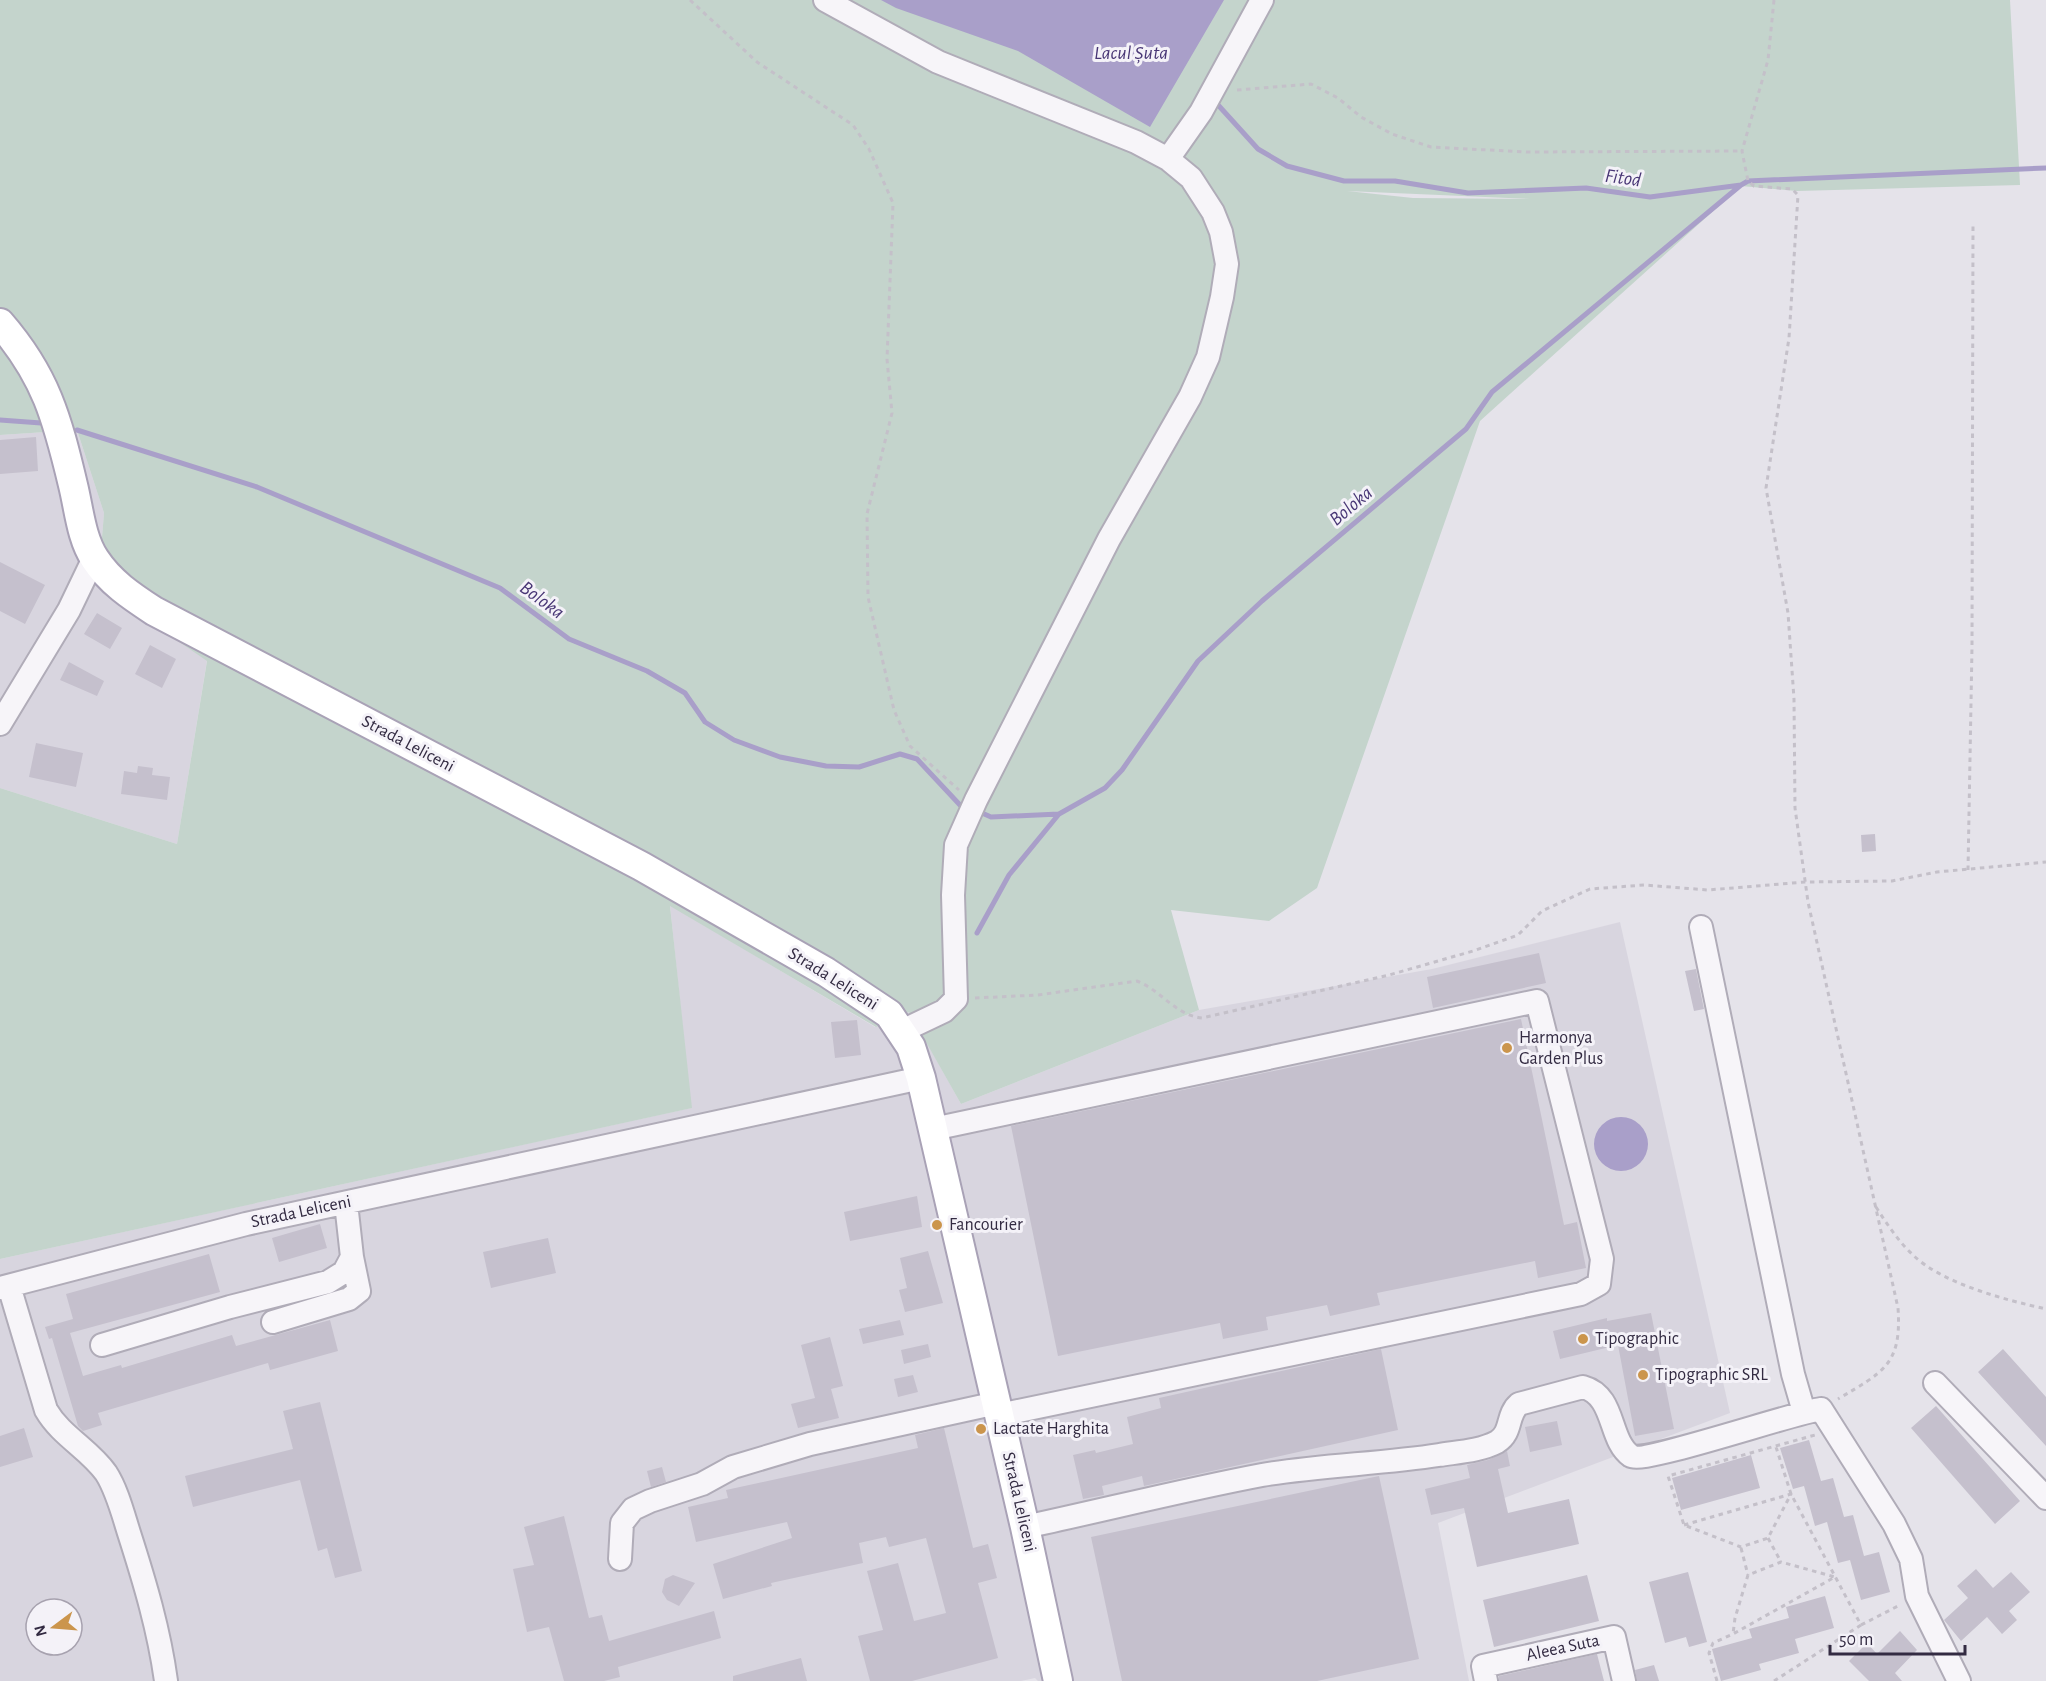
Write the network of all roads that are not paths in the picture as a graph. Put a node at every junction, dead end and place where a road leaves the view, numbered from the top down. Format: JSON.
{"nodes":[{"id":1,"x":825,"y":0,"type":"edge"},
{"id":2,"x":1262,"y":0,"type":"edge"},
{"id":3,"x":1168,"y":159,"type":"junction"},
{"id":4,"x":0,"y":323,"type":"edge"},
{"id":5,"x":94,"y":558,"type":"junction"},
{"id":6,"x":0,"y":724,"type":"edge"},
{"id":7,"x":1701,"y":927,"type":"dead end"},
{"id":8,"x":902,"y":1031,"type":"junction"},
{"id":9,"x":921,"y":1078,"type":"junction"},
{"id":10,"x":933,"y":1129,"type":"junction"},
{"id":11,"x":346,"y":1203,"type":"junction"},
{"id":12,"x":352,"y":1257,"type":"junction"},
{"id":13,"x":4,"y":1287,"type":"edge"},
{"id":14,"x":273,"y":1322,"type":"dead end"},
{"id":15,"x":102,"y":1345,"type":"dead end"},
{"id":16,"x":1935,"y":1383,"type":"dead end"},
{"id":17,"x":998,"y":1409,"type":"junction"},
{"id":18,"x":1812,"y":1410,"type":"junction"},
{"id":19,"x":2046,"y":1498,"type":"edge"},
{"id":20,"x":1025,"y":1527,"type":"junction"},
{"id":21,"x":620,"y":1559,"type":"dead end"},
{"id":22,"x":166,"y":1681,"type":"edge"},
{"id":23,"x":1058,"y":1681,"type":"edge"},
{"id":24,"x":1486,"y":1681,"type":"edge"},
{"id":25,"x":1624,"y":1681,"type":"edge"},
{"id":26,"x":1959,"y":1681,"type":"edge"}],
"edges":[{"from":1,"to":3,"type":"street"},
{"from":2,"to":3,"type":"street"},
{"from":3,"to":8,"type":"street"},
{"from":4,"to":5,"type":"main road","name":"Strada Leliceni"},
{"from":5,"to":6,"type":"street"},
{"from":5,"to":8,"type":"main road","name":"Strada Leliceni"},
{"from":7,"to":18,"type":"street"},
{"from":8,"to":9,"type":"main road","name":"Strada Leliceni"},
{"from":9,"to":10,"type":"main road","name":"Strada Leliceni"},
{"from":9,"to":11,"type":"street","name":"Strada Leliceni"},
{"from":10,"to":17,"type":"main road","name":"Strada Leliceni"},
{"from":10,"to":17,"type":"street"},
{"from":11,"to":12,"type":"street"},
{"from":11,"to":13,"type":"street","name":"Strada Leliceni"},
{"from":12,"to":14,"type":"street"},
{"from":12,"to":15,"type":"street"},
{"from":13,"to":22,"type":"street"},
{"from":16,"to":19,"type":"street"},
{"from":17,"to":20,"type":"main road","name":"Strada Leliceni"},
{"from":17,"to":21,"type":"street"},
{"from":18,"to":20,"type":"street"},
{"from":18,"to":26,"type":"street"},
{"from":20,"to":23,"type":"main road","name":"Strada Leliceni"},
{"from":24,"to":25,"type":"street","name":"Aleea Suta"}]}
